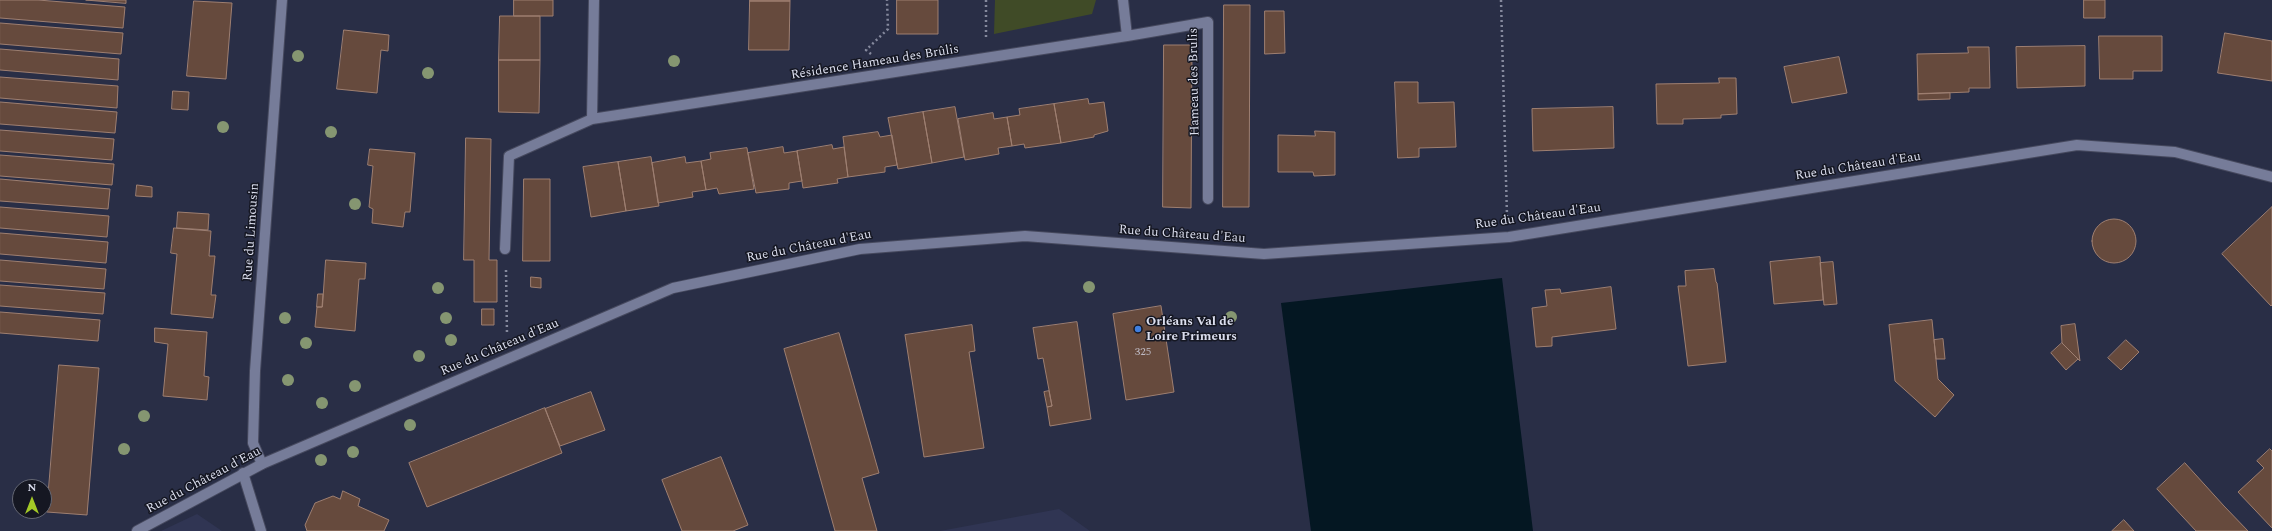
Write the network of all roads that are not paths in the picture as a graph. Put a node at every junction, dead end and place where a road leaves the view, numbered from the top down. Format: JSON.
{"nodes":[{"id":1,"x":282,"y":0,"type":"edge"},
{"id":2,"x":594,"y":0,"type":"edge"},
{"id":3,"x":1123,"y":0,"type":"edge"},
{"id":4,"x":1127,"y":36,"type":"junction"},
{"id":5,"x":592,"y":119,"type":"junction"},
{"id":6,"x":2272,"y":178,"type":"edge"},
{"id":7,"x":1208,"y":199,"type":"dead end"},
{"id":8,"x":505,"y":249,"type":"road end"},
{"id":9,"x":262,"y":464,"type":"junction"},
{"id":10,"x":243,"y":474,"type":"junction"},
{"id":11,"x":137,"y":531,"type":"edge"},
{"id":12,"x":261,"y":531,"type":"edge"}],
"edges":[{"from":1,"to":9,"type":"street","name":"Rue du Limousin"},
{"from":2,"to":5,"type":"street"},
{"from":3,"to":4,"type":"street"},
{"from":4,"to":5,"type":"street","name":"Résidence Hameau des Brûlis"},
{"from":4,"to":7,"type":"street","name":"Hameau des Brulis"},
{"from":5,"to":8,"type":"street","name":"Résidence Hameau des Brûlis"},
{"from":6,"to":9,"type":"street","name":"Rue du Château d'Eau"},
{"from":9,"to":10,"type":"street","name":"Rue du Château d'Eau"},
{"from":10,"to":11,"type":"street","name":"Rue du Château d'Eau"},
{"from":10,"to":12,"type":"street"}]}
